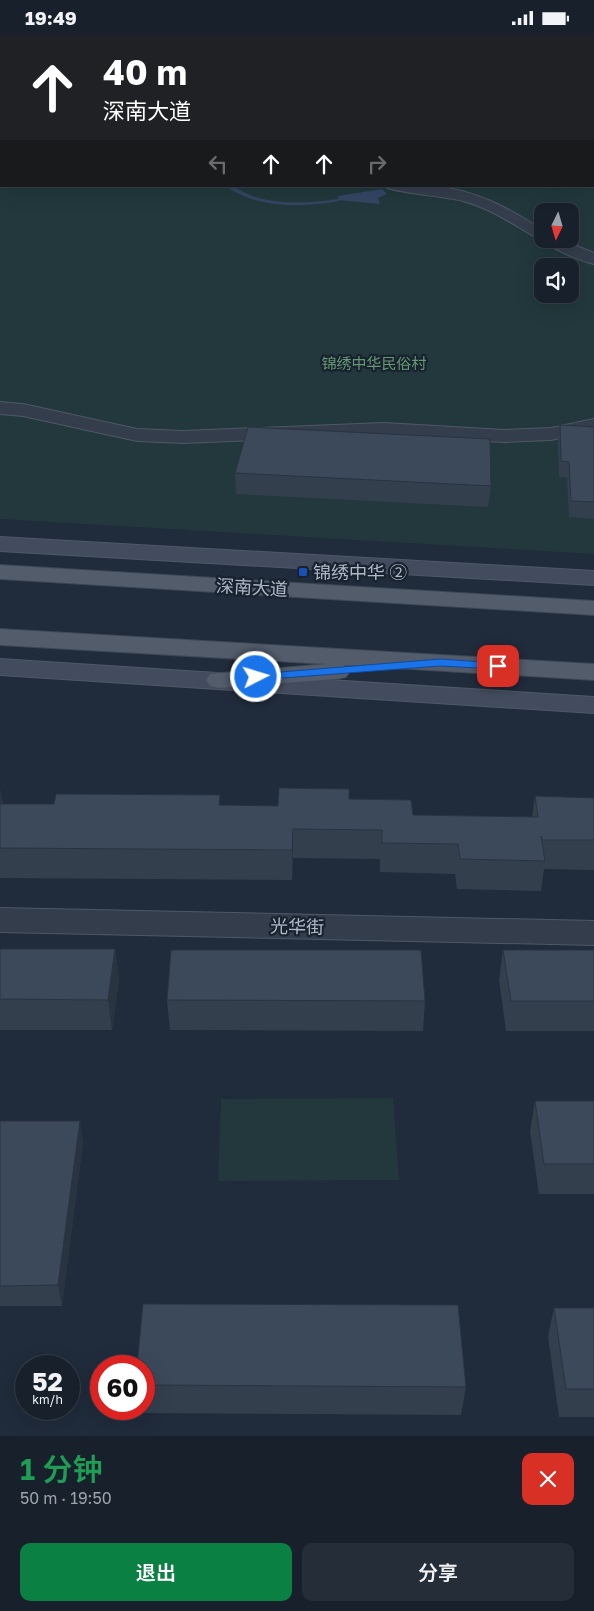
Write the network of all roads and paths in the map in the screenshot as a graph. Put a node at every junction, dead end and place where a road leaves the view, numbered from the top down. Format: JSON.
{"nodes":[{"id":1,"x":399,"y":187,"type":"edge"},
{"id":2,"x":534,"y":231,"type":"edge"},
{"id":3,"x":568,"y":248,"type":"edge"},
{"id":4,"x":594,"y":259,"type":"edge"},
{"id":5,"x":0,"y":408,"type":"edge"},
{"id":6,"x":594,"y":425,"type":"edge"},
{"id":7,"x":0,"y":544,"type":"edge"},
{"id":8,"x":0,"y":572,"type":"edge"},
{"id":9,"x":594,"y":577,"type":"edge"},
{"id":10,"x":594,"y":608,"type":"edge"},
{"id":11,"x":0,"y":637,"type":"edge"},
{"id":12,"x":440,"y":662,"type":"junction"},
{"id":13,"x":0,"y":667,"type":"edge"},
{"id":14,"x":594,"y":672,"type":"edge"},
{"id":15,"x":219,"y":680,"type":"junction"},
{"id":16,"x":594,"y":705,"type":"edge"},
{"id":17,"x":0,"y":920,"type":"edge"},
{"id":18,"x":594,"y":933,"type":"edge"}],
"edges":[{"from":1,"to":2,"type":"street"},
{"from":3,"to":4,"type":"street"},
{"from":5,"to":6,"type":"street"},
{"from":7,"to":9,"type":"main road"},
{"from":8,"to":10,"type":"main road","name":"深南大道"},
{"from":11,"to":12,"type":"main road"},
{"from":12,"to":14,"type":"main road"},
{"from":12,"to":15,"type":"main road"},
{"from":13,"to":15,"type":"main road"},
{"from":15,"to":16,"type":"main road"},
{"from":17,"to":18,"type":"street","name":"光华街"}]}
